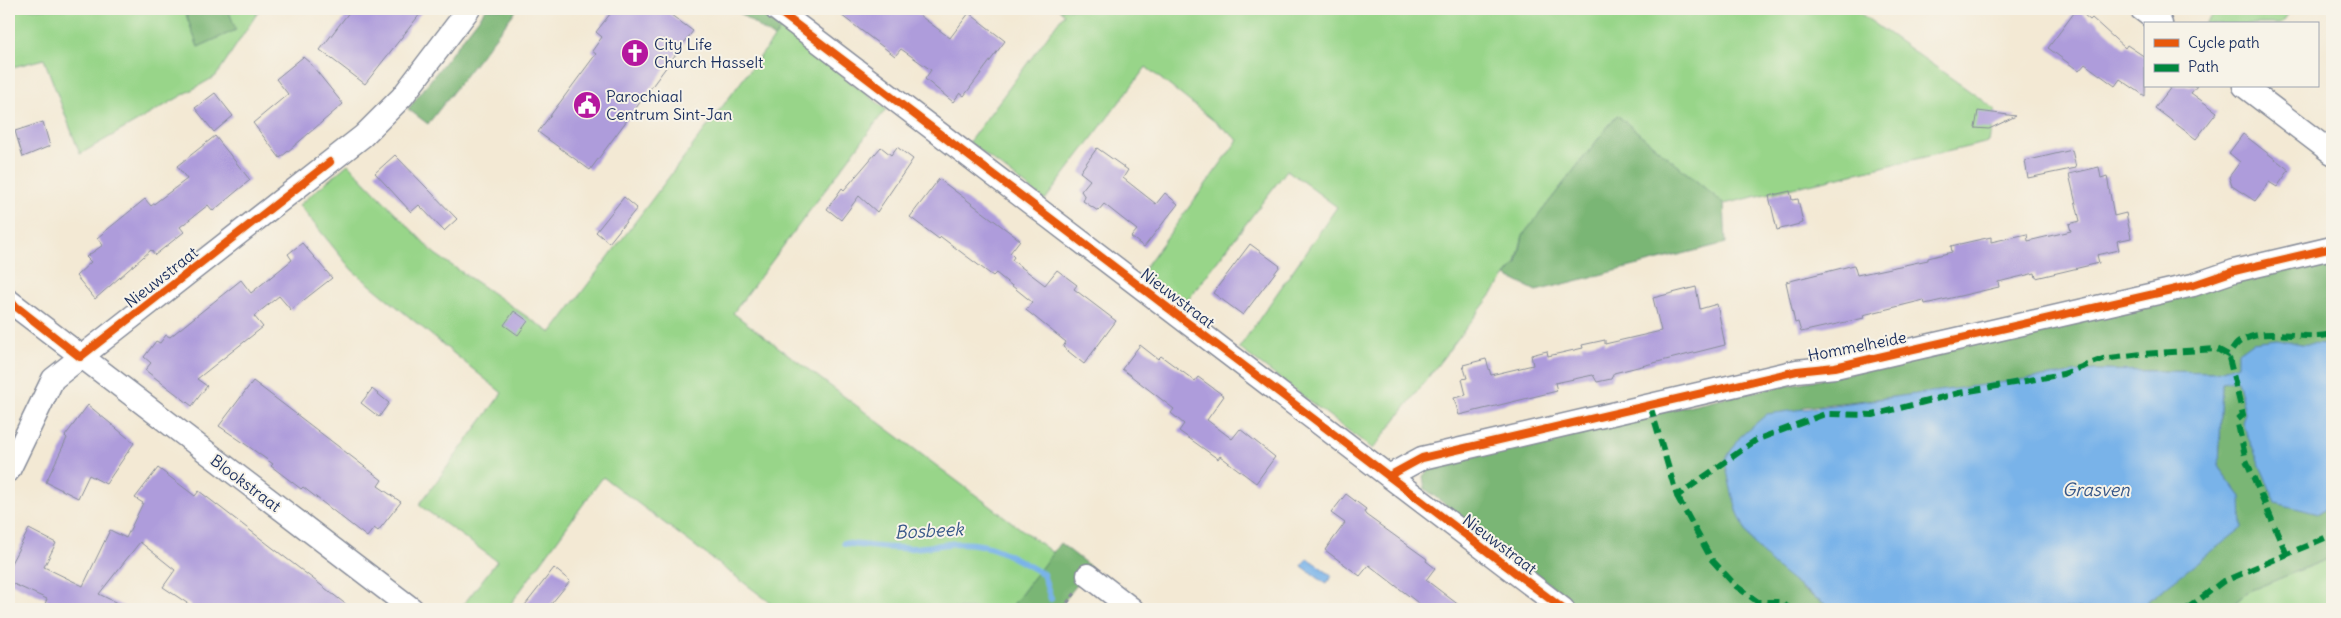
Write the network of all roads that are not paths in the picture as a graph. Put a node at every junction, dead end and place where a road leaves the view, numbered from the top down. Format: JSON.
{"nodes":[{"id":1,"x":469,"y":9,"type":"edge"},
{"id":2,"x":776,"y":9,"type":"edge"},
{"id":3,"x":2141,"y":9,"type":"edge"},
{"id":4,"x":2158,"y":22,"type":"edge"},
{"id":5,"x":2247,"y":88,"type":"edge"},
{"id":6,"x":2332,"y":154,"type":"edge"},
{"id":7,"x":2332,"y":248,"type":"edge"},
{"id":8,"x":9,"y":301,"type":"edge"},
{"id":9,"x":80,"y":357,"type":"junction"},
{"id":10,"x":9,"y":470,"type":"edge"},
{"id":11,"x":1389,"y":476,"type":"junction"},
{"id":12,"x":1088,"y":575,"type":"dead end"},
{"id":13,"x":412,"y":609,"type":"edge"},
{"id":14,"x":1132,"y":609,"type":"edge"},
{"id":15,"x":1563,"y":609,"type":"edge"}],
"edges":[{"from":1,"to":9,"type":"street","name":"Nieuwstraat"},
{"from":2,"to":11,"type":"street","name":"Nieuwstraat"},
{"from":3,"to":4,"type":"street"},
{"from":5,"to":6,"type":"street"},
{"from":7,"to":11,"type":"street","name":"Hommelheide"},
{"from":8,"to":9,"type":"street"},
{"from":9,"to":10,"type":"street","name":"Nieuwstraat"},
{"from":9,"to":13,"type":"street","name":"Blookstraat"},
{"from":11,"to":15,"type":"street","name":"Nieuwstraat"},
{"from":12,"to":14,"type":"street"}]}
